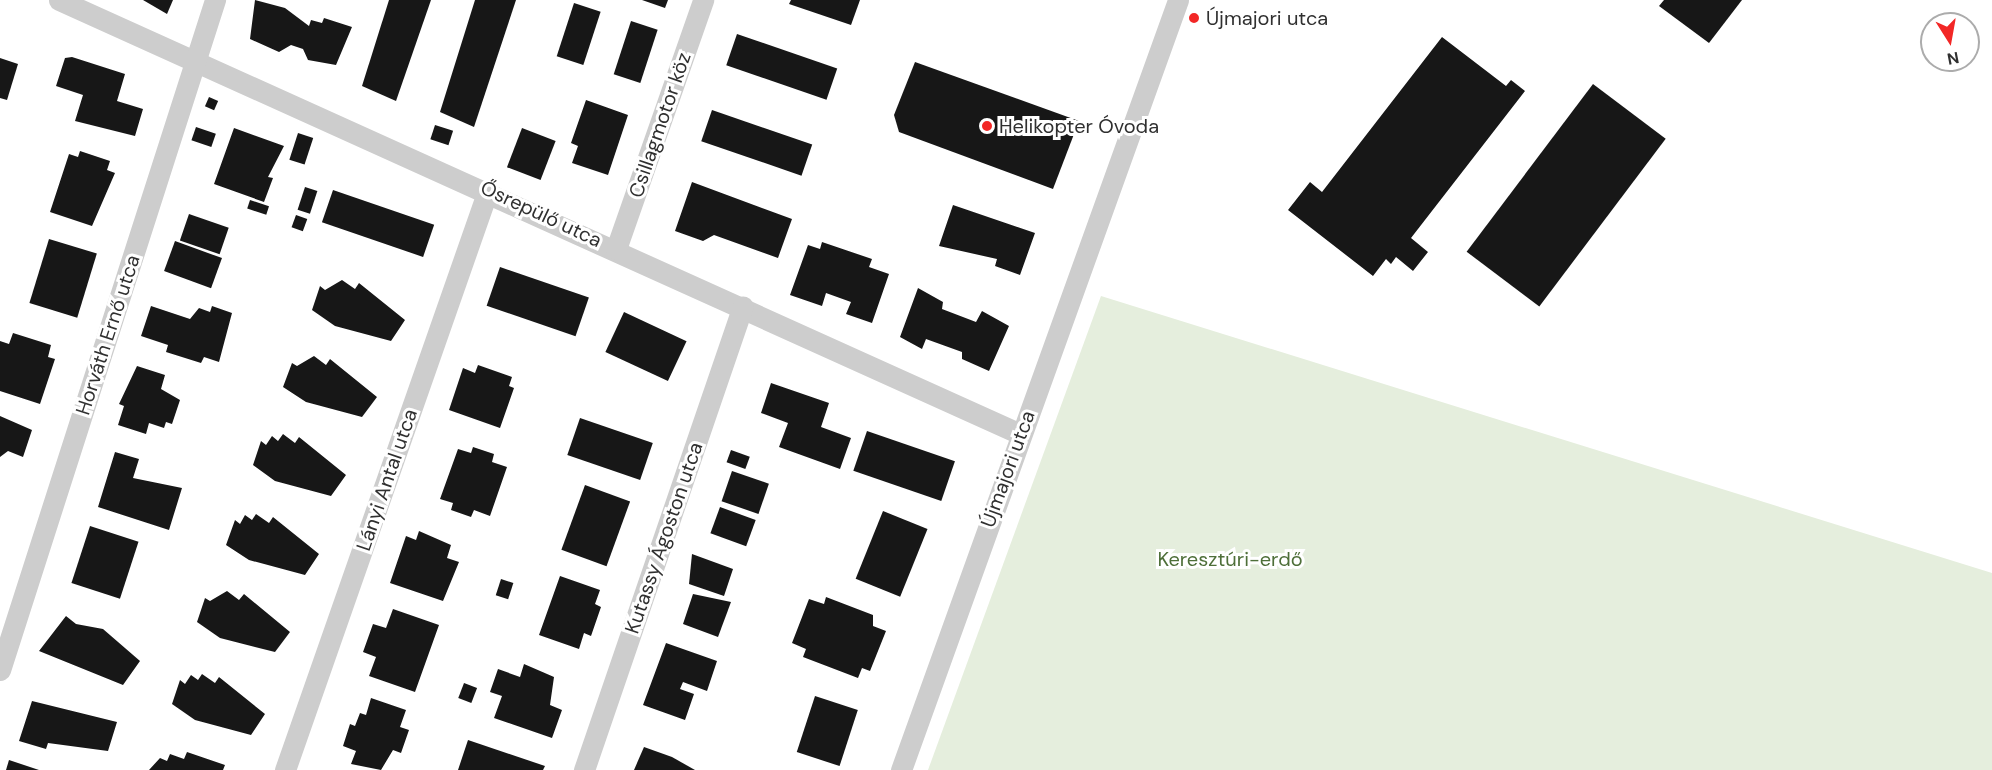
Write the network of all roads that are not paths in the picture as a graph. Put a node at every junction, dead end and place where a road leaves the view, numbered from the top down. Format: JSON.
{"nodes":[{"id":1,"x":59,"y":0,"type":"edge"},
{"id":2,"x":215,"y":0,"type":"edge"},
{"id":3,"x":703,"y":0,"type":"edge"},
{"id":4,"x":1178,"y":0,"type":"edge"},
{"id":5,"x":196,"y":60,"type":"junction"},
{"id":6,"x":488,"y":190,"type":"junction"},
{"id":7,"x":616,"y":249,"type":"junction"},
{"id":8,"x":743,"y":306,"type":"junction"},
{"id":9,"x":1020,"y":434,"type":"junction"},
{"id":10,"x":0,"y":670,"type":"edge"},
{"id":11,"x":285,"y":770,"type":"edge"},
{"id":12,"x":584,"y":770,"type":"edge"},
{"id":13,"x":901,"y":770,"type":"edge"}],
"edges":[{"from":1,"to":5,"type":"street","name":"Ősrepülő utca"},
{"from":2,"to":5,"type":"street","name":"Horváth Ernő utca"},
{"from":3,"to":7,"type":"street","name":"Csillagmotor köz"},
{"from":4,"to":9,"type":"street","name":"Újmajori utca"},
{"from":5,"to":6,"type":"street","name":"Ősrepülő utca"},
{"from":5,"to":10,"type":"street","name":"Horváth Ernő utca"},
{"from":6,"to":7,"type":"street","name":"Ősrepülő utca"},
{"from":6,"to":11,"type":"street","name":"Lányi Antal utca"},
{"from":7,"to":8,"type":"street","name":"Ősrepülő utca"},
{"from":8,"to":9,"type":"street","name":"Ősrepülő utca"},
{"from":8,"to":12,"type":"street","name":"Kutassy Ágoston utca"},
{"from":9,"to":13,"type":"street","name":"Újmajori utca"}]}
